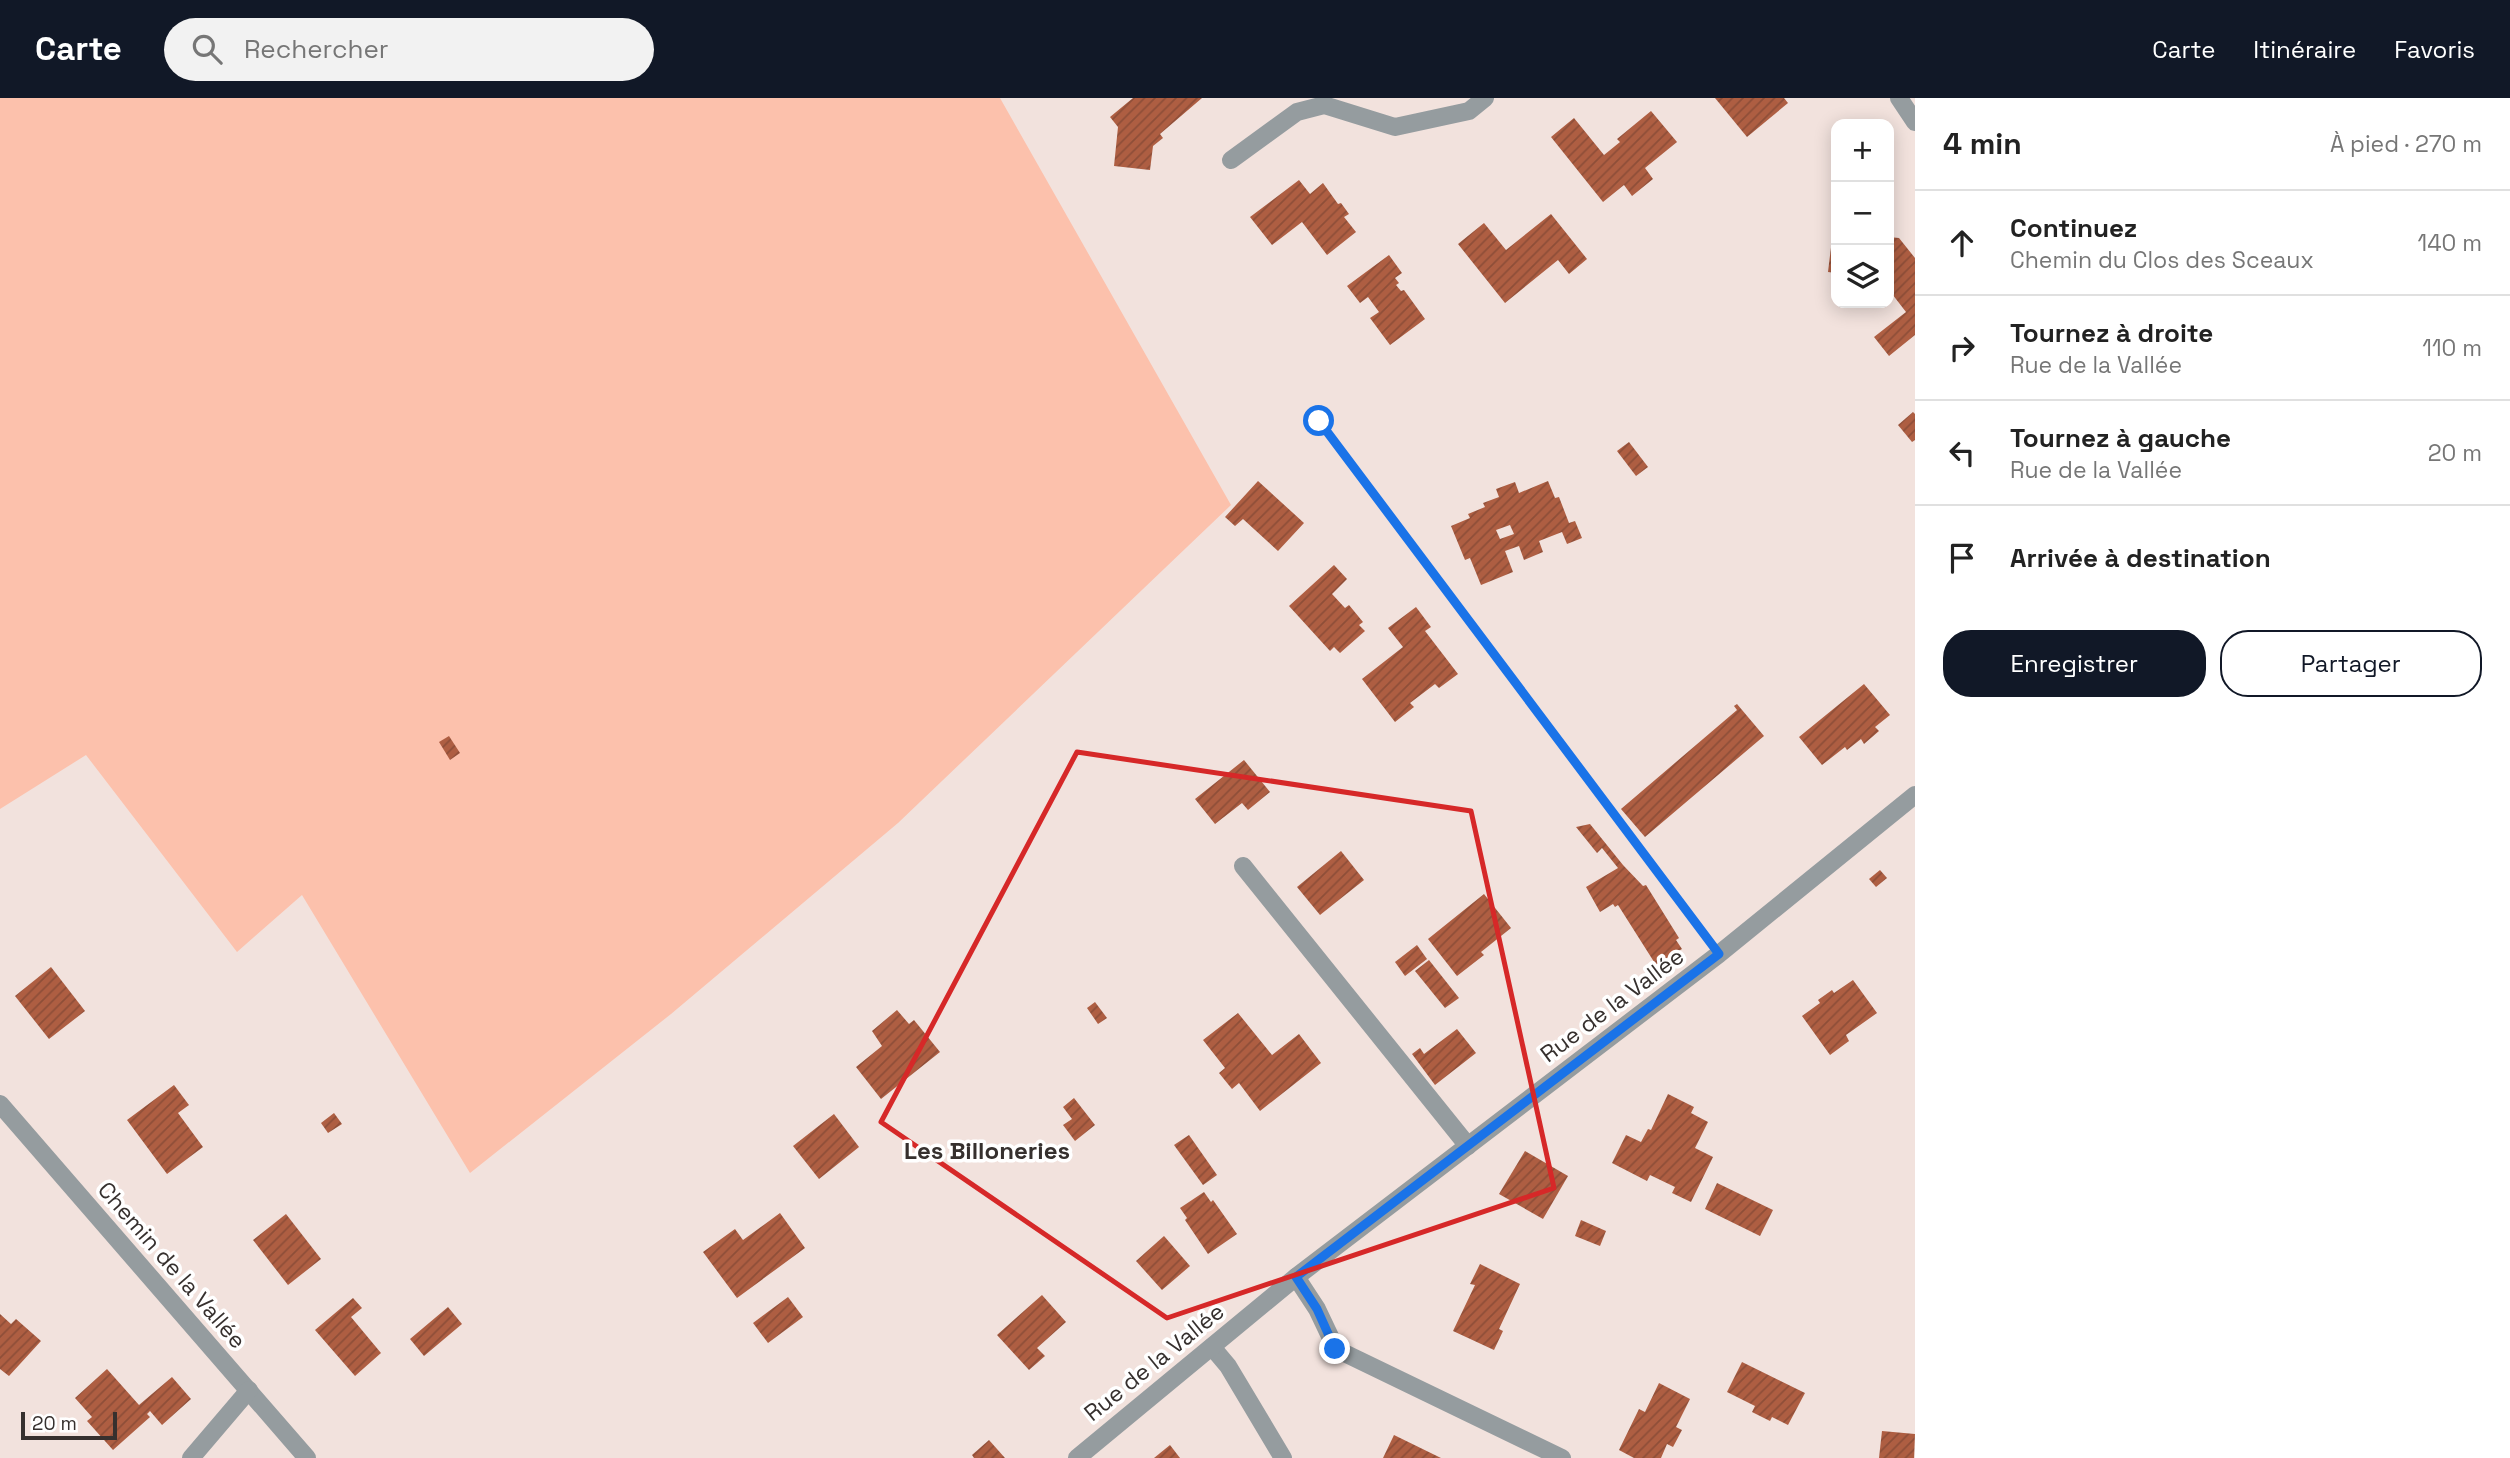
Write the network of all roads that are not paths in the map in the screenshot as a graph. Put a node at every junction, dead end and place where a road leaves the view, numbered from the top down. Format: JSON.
{"nodes":[{"id":1,"x":1485,"y":98,"type":"edge"},
{"id":2,"x":1899,"y":98,"type":"edge"},
{"id":3,"x":1915,"y":122,"type":"edge"},
{"id":4,"x":1231,"y":160,"type":"dead end"},
{"id":5,"x":1915,"y":795,"type":"edge"},
{"id":6,"x":1243,"y":866,"type":"dead end"},
{"id":7,"x":0,"y":1104,"type":"edge"},
{"id":8,"x":1468,"y":1146,"type":"junction"},
{"id":9,"x":1296,"y":1277,"type":"junction"},
{"id":10,"x":1212,"y":1346,"type":"junction"},
{"id":11,"x":249,"y":1391,"type":"junction"},
{"id":12,"x":191,"y":1458,"type":"edge"},
{"id":13,"x":307,"y":1458,"type":"edge"},
{"id":14,"x":1077,"y":1458,"type":"edge"},
{"id":15,"x":1283,"y":1458,"type":"edge"},
{"id":16,"x":1562,"y":1458,"type":"edge"}],
"edges":[{"from":1,"to":4,"type":"street"},
{"from":2,"to":3,"type":"street"},
{"from":5,"to":8,"type":"street","name":"Rue de la Vallée"},
{"from":6,"to":8,"type":"street"},
{"from":7,"to":11,"type":"street","name":"Chemin de la Vallée"},
{"from":8,"to":9,"type":"street","name":"Rue de la Vallée"},
{"from":9,"to":10,"type":"street","name":"Rue de la Vallée"},
{"from":9,"to":16,"type":"street"},
{"from":10,"to":14,"type":"street","name":"Rue de la Vallée"},
{"from":10,"to":15,"type":"street"},
{"from":11,"to":12,"type":"street"},
{"from":11,"to":13,"type":"street","name":"Chemin de la Vallée"}]}
